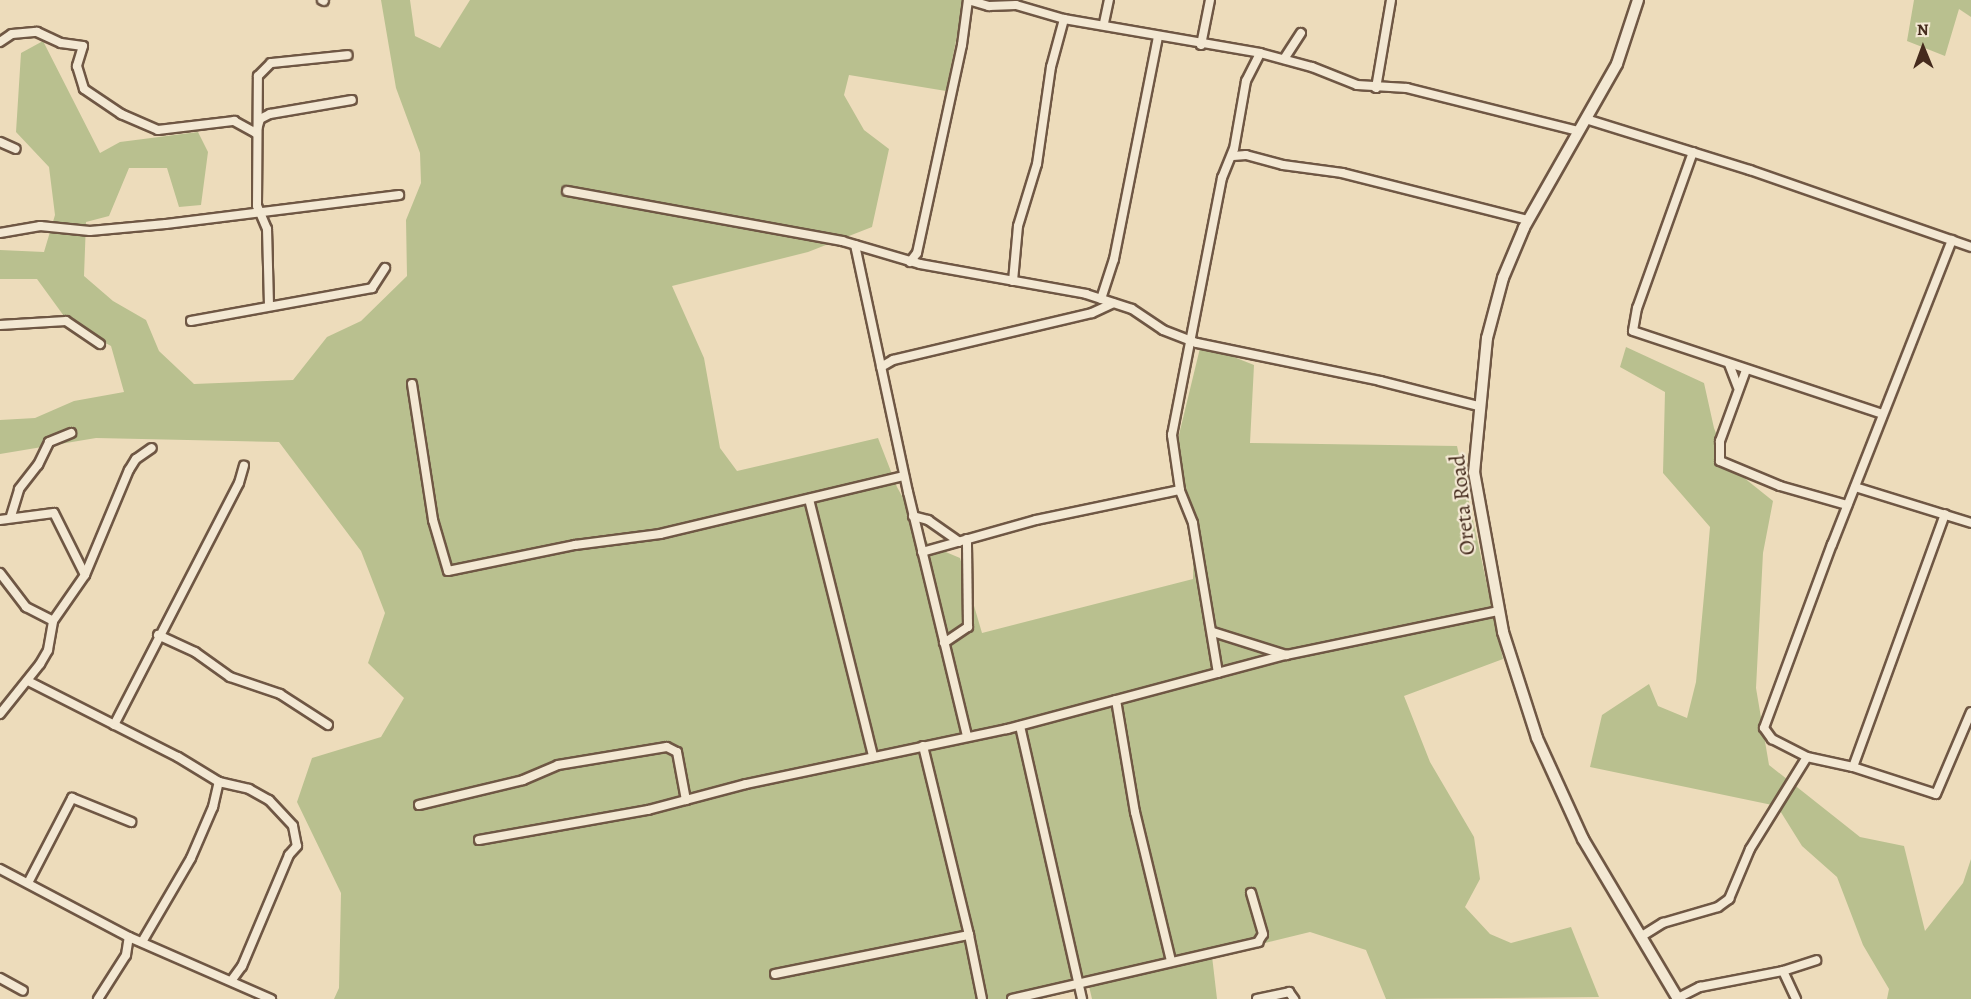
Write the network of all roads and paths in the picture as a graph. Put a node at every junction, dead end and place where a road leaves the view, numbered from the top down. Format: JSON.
{"nodes":[{"id":1,"x":1109,"y":0,"type":"edge"},
{"id":2,"x":1210,"y":0,"type":"edge"},
{"id":3,"x":1391,"y":0,"type":"edge"},
{"id":4,"x":1638,"y":0,"type":"edge"},
{"id":5,"x":969,"y":3,"type":"edge"},
{"id":6,"x":1017,"y":3,"type":"edge"},
{"id":7,"x":1064,"y":19,"type":"junction"},
{"id":8,"x":1104,"y":24,"type":"junction"},
{"id":9,"x":1300,"y":33,"type":"dead end"},
{"id":10,"x":1158,"y":36,"type":"junction"},
{"id":11,"x":0,"y":42,"type":"edge"},
{"id":12,"x":1202,"y":45,"type":"junction"},
{"id":13,"x":1260,"y":53,"type":"junction"},
{"id":14,"x":348,"y":55,"type":"dead end"},
{"id":15,"x":1284,"y":59,"type":"junction"},
{"id":16,"x":1376,"y":88,"type":"junction"},
{"id":17,"x":352,"y":100,"type":"dead end"},
{"id":18,"x":1586,"y":119,"type":"junction"},
{"id":19,"x":1578,"y":131,"type":"junction"},
{"id":20,"x":256,"y":133,"type":"junction"},
{"id":21,"x":0,"y":142,"type":"edge"},
{"id":22,"x":16,"y":149,"type":"dead end"},
{"id":23,"x":1693,"y":152,"type":"junction"},
{"id":24,"x":1233,"y":156,"type":"junction"},
{"id":25,"x":567,"y":191,"type":"dead end"},
{"id":26,"x":399,"y":195,"type":"dead end"},
{"id":27,"x":260,"y":211,"type":"junction"},
{"id":28,"x":1528,"y":220,"type":"junction"},
{"id":29,"x":0,"y":233,"type":"edge"},
{"id":30,"x":1952,"y":240,"type":"junction"},
{"id":31,"x":855,"y":245,"type":"junction"},
{"id":32,"x":1971,"y":247,"type":"edge"},
{"id":33,"x":917,"y":253,"type":"junction"},
{"id":34,"x":910,"y":262,"type":"junction"},
{"id":35,"x":920,"y":264,"type":"junction"},
{"id":36,"x":386,"y":268,"type":"dead end"},
{"id":37,"x":1013,"y":280,"type":"junction"},
{"id":38,"x":1101,"y":299,"type":"junction"},
{"id":39,"x":1113,"y":303,"type":"junction"},
{"id":40,"x":269,"y":305,"type":"junction"},
{"id":41,"x":191,"y":321,"type":"dead end"},
{"id":42,"x":0,"y":325,"type":"edge"},
{"id":43,"x":1192,"y":341,"type":"junction"},
{"id":44,"x":100,"y":344,"type":"dead end"},
{"id":45,"x":1729,"y":364,"type":"junction"},
{"id":46,"x":881,"y":367,"type":"junction"},
{"id":47,"x":1746,"y":370,"type":"junction"},
{"id":48,"x":412,"y":384,"type":"dead end"},
{"id":49,"x":1738,"y":387,"type":"junction"},
{"id":50,"x":1478,"y":406,"type":"junction"},
{"id":51,"x":1883,"y":414,"type":"junction"},
{"id":52,"x":71,"y":433,"type":"dead end"},
{"id":53,"x":152,"y":448,"type":"dead end"},
{"id":54,"x":244,"y":466,"type":"dead end"},
{"id":55,"x":904,"y":476,"type":"junction"},
{"id":56,"x":1855,"y":487,"type":"junction"},
{"id":57,"x":1180,"y":490,"type":"junction"},
{"id":58,"x":809,"y":499,"type":"junction"},
{"id":59,"x":1847,"y":505,"type":"junction"},
{"id":60,"x":1945,"y":514,"type":"junction"},
{"id":61,"x":11,"y":516,"type":"junction"},
{"id":62,"x":913,"y":516,"type":"junction"},
{"id":63,"x":0,"y":520,"type":"edge"},
{"id":64,"x":1971,"y":523,"type":"edge"},
{"id":65,"x":963,"y":541,"type":"junction"},
{"id":66,"x":922,"y":552,"type":"junction"},
{"id":67,"x":0,"y":573,"type":"edge"},
{"id":68,"x":85,"y":575,"type":"junction"},
{"id":69,"x":1499,"y":611,"type":"junction"},
{"id":70,"x":53,"y":621,"type":"junction"},
{"id":71,"x":1214,"y":632,"type":"junction"},
{"id":72,"x":158,"y":635,"type":"junction"},
{"id":73,"x":944,"y":643,"type":"junction"},
{"id":74,"x":1263,"y":646,"type":"junction"},
{"id":75,"x":1286,"y":655,"type":"junction"},
{"id":76,"x":1266,"y":660,"type":"junction"},
{"id":77,"x":1218,"y":673,"type":"junction"},
{"id":78,"x":28,"y":681,"type":"junction"},
{"id":79,"x":1116,"y":700,"type":"junction"},
{"id":80,"x":1,"y":708,"type":"edge"},
{"id":81,"x":1971,"y":712,"type":"edge"},
{"id":82,"x":328,"y":724,"type":"dead end"},
{"id":83,"x":114,"y":725,"type":"junction"},
{"id":84,"x":1020,"y":726,"type":"junction"},
{"id":85,"x":967,"y":735,"type":"junction"},
{"id":86,"x":923,"y":746,"type":"junction"},
{"id":87,"x":873,"y":756,"type":"junction"},
{"id":88,"x":1807,"y":757,"type":"junction"},
{"id":89,"x":1853,"y":767,"type":"junction"},
{"id":90,"x":219,"y":782,"type":"junction"},
{"id":91,"x":686,"y":800,"type":"junction"},
{"id":92,"x":418,"y":805,"type":"dead end"},
{"id":93,"x":131,"y":822,"type":"dead end"},
{"id":94,"x":479,"y":840,"type":"dead end"},
{"id":95,"x":0,"y":869,"type":"edge"},
{"id":96,"x":28,"y":883,"type":"junction"},
{"id":97,"x":1251,"y":893,"type":"dead end"},
{"id":98,"x":969,"y":935,"type":"junction"},
{"id":99,"x":129,"y":936,"type":"junction"},
{"id":100,"x":1642,"y":936,"type":"junction"},
{"id":101,"x":142,"y":942,"type":"junction"},
{"id":102,"x":1816,"y":960,"type":"dead end"},
{"id":103,"x":1171,"y":961,"type":"junction"},
{"id":104,"x":1783,"y":971,"type":"junction"},
{"id":105,"x":775,"y":974,"type":"dead end"},
{"id":106,"x":0,"y":978,"type":"edge"},
{"id":107,"x":232,"y":980,"type":"junction"},
{"id":108,"x":1078,"y":983,"type":"junction"},
{"id":109,"x":23,"y":991,"type":"dead end"},
{"id":110,"x":1678,"y":998,"type":"edge"},
{"id":111,"x":98,"y":999,"type":"edge"},
{"id":112,"x":271,"y":999,"type":"edge"},
{"id":113,"x":982,"y":999,"type":"edge"},
{"id":114,"x":1012,"y":999,"type":"edge"},
{"id":115,"x":1082,"y":999,"type":"edge"},
{"id":116,"x":1257,"y":999,"type":"edge"},
{"id":117,"x":1294,"y":999,"type":"edge"},
{"id":118,"x":1796,"y":999,"type":"edge"}],
"edges":[{"from":1,"to":8,"type":"street"},
{"from":2,"to":12,"type":"street"},
{"from":3,"to":16,"type":"street"},
{"from":4,"to":18,"type":"street","name":"Oreta Road"},
{"from":5,"to":6,"type":"street"},
{"from":5,"to":33,"type":"street"},
{"from":6,"to":7,"type":"street"},
{"from":7,"to":8,"type":"street"},
{"from":7,"to":37,"type":"street"},
{"from":8,"to":10,"type":"street"},
{"from":9,"to":15,"type":"street"},
{"from":10,"to":12,"type":"street"},
{"from":10,"to":38,"type":"street"},
{"from":11,"to":20,"type":"street"},
{"from":12,"to":13,"type":"street"},
{"from":13,"to":15,"type":"street"},
{"from":13,"to":24,"type":"street"},
{"from":14,"to":20,"type":"street"},
{"from":15,"to":16,"type":"street"},
{"from":16,"to":19,"type":"street"},
{"from":17,"to":20,"type":"street"},
{"from":18,"to":19,"type":"street","name":"Oreta Road"},
{"from":18,"to":23,"type":"street"},
{"from":19,"to":28,"type":"street","name":"Oreta Road"},
{"from":20,"to":27,"type":"street"},
{"from":21,"to":22,"type":"street"},
{"from":23,"to":30,"type":"street"},
{"from":23,"to":45,"type":"street"},
{"from":24,"to":28,"type":"street"},
{"from":24,"to":43,"type":"street"},
{"from":25,"to":31,"type":"street"},
{"from":26,"to":27,"type":"street"},
{"from":27,"to":29,"type":"street"},
{"from":27,"to":40,"type":"street"},
{"from":28,"to":50,"type":"street","name":"Oreta Road"},
{"from":30,"to":32,"type":"street"},
{"from":30,"to":51,"type":"street"},
{"from":31,"to":34,"type":"street"},
{"from":31,"to":46,"type":"street"},
{"from":33,"to":34,"type":"street"},
{"from":33,"to":35,"type":"street"},
{"from":34,"to":35,"type":"street"},
{"from":35,"to":37,"type":"street"},
{"from":36,"to":40,"type":"street"},
{"from":37,"to":38,"type":"street"},
{"from":38,"to":39,"type":"street"},
{"from":39,"to":43,"type":"street"},
{"from":39,"to":46,"type":"street"},
{"from":40,"to":41,"type":"street"},
{"from":42,"to":44,"type":"street"},
{"from":43,"to":50,"type":"street"},
{"from":43,"to":57,"type":"street"},
{"from":45,"to":47,"type":"street"},
{"from":45,"to":49,"type":"street"},
{"from":46,"to":55,"type":"street"},
{"from":47,"to":49,"type":"street"},
{"from":47,"to":51,"type":"street"},
{"from":48,"to":58,"type":"street"},
{"from":49,"to":59,"type":"street"},
{"from":50,"to":69,"type":"street","name":"Oreta Road"},
{"from":51,"to":56,"type":"street"},
{"from":52,"to":61,"type":"street"},
{"from":53,"to":68,"type":"street"},
{"from":54,"to":72,"type":"street"},
{"from":55,"to":58,"type":"street"},
{"from":55,"to":62,"type":"street"},
{"from":56,"to":59,"type":"street"},
{"from":56,"to":60,"type":"street"},
{"from":57,"to":65,"type":"street"},
{"from":57,"to":71,"type":"street"},
{"from":58,"to":87,"type":"street"},
{"from":59,"to":88,"type":"street"},
{"from":60,"to":64,"type":"street"},
{"from":60,"to":89,"type":"street"},
{"from":61,"to":63,"type":"street"},
{"from":61,"to":68,"type":"street"},
{"from":62,"to":65,"type":"street"},
{"from":62,"to":66,"type":"street"},
{"from":65,"to":66,"type":"street"},
{"from":65,"to":73,"type":"street"},
{"from":66,"to":73,"type":"street"},
{"from":67,"to":70,"type":"street"},
{"from":68,"to":70,"type":"street"},
{"from":69,"to":75,"type":"street"},
{"from":69,"to":100,"type":"street","name":"Oreta Road"},
{"from":70,"to":78,"type":"street"},
{"from":71,"to":74,"type":"street"},
{"from":71,"to":77,"type":"street"},
{"from":72,"to":82,"type":"street"},
{"from":72,"to":83,"type":"street"},
{"from":73,"to":85,"type":"street"},
{"from":74,"to":75,"type":"street"},
{"from":74,"to":76,"type":"street"},
{"from":75,"to":76,"type":"street"},
{"from":76,"to":77,"type":"street"},
{"from":77,"to":79,"type":"street"},
{"from":78,"to":80,"type":"street"},
{"from":78,"to":83,"type":"street"},
{"from":79,"to":84,"type":"street"},
{"from":79,"to":103,"type":"street"},
{"from":81,"to":89,"type":"street"},
{"from":83,"to":90,"type":"street"},
{"from":84,"to":85,"type":"street"},
{"from":84,"to":108,"type":"street"},
{"from":85,"to":86,"type":"street"},
{"from":86,"to":87,"type":"street"},
{"from":86,"to":98,"type":"street"},
{"from":87,"to":91,"type":"street"},
{"from":88,"to":89,"type":"street"},
{"from":88,"to":100,"type":"street"},
{"from":90,"to":101,"type":"street"},
{"from":90,"to":107,"type":"street"},
{"from":91,"to":92,"type":"street"},
{"from":91,"to":94,"type":"street"},
{"from":93,"to":96,"type":"street"},
{"from":95,"to":96,"type":"street"},
{"from":96,"to":99,"type":"street"},
{"from":97,"to":103,"type":"street"},
{"from":98,"to":105,"type":"street"},
{"from":98,"to":113,"type":"street"},
{"from":99,"to":101,"type":"street"},
{"from":99,"to":111,"type":"street"},
{"from":100,"to":110,"type":"street","name":"Oreta Road"},
{"from":101,"to":107,"type":"street"},
{"from":102,"to":104,"type":"street"},
{"from":103,"to":108,"type":"street"},
{"from":104,"to":110,"type":"street"},
{"from":104,"to":118,"type":"street"},
{"from":106,"to":109,"type":"street"},
{"from":107,"to":112,"type":"street"},
{"from":108,"to":114,"type":"street"},
{"from":108,"to":115,"type":"street"},
{"from":116,"to":117,"type":"street"}]}
